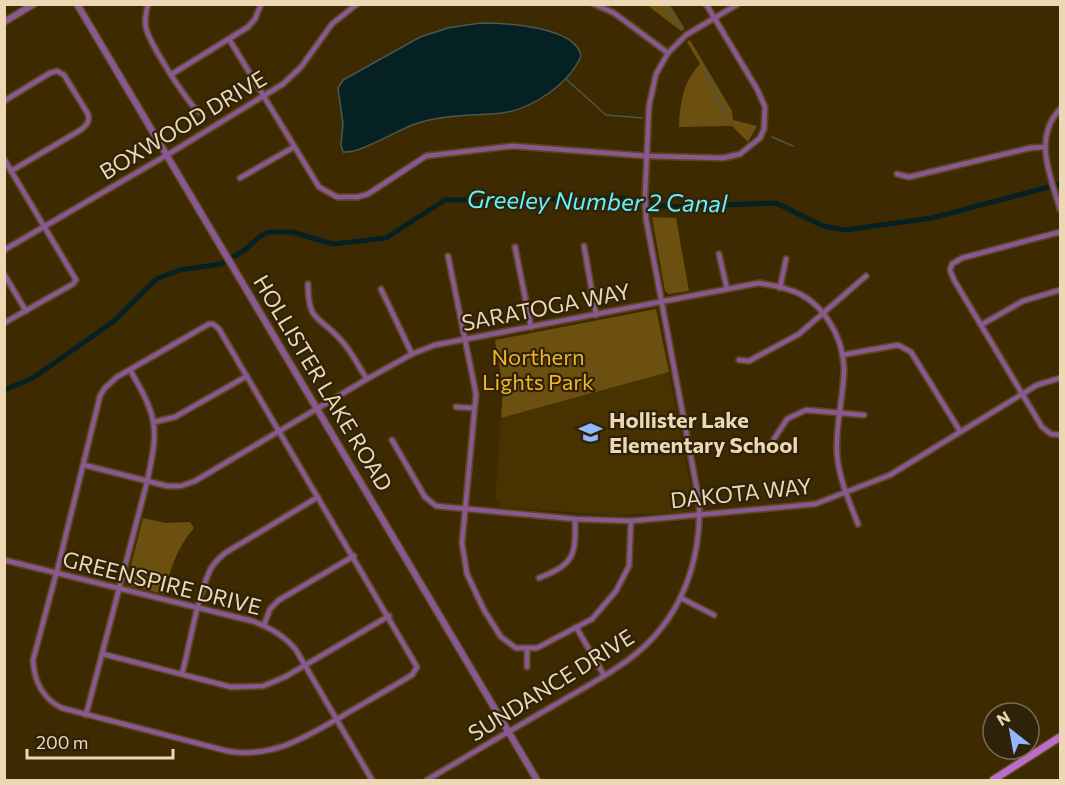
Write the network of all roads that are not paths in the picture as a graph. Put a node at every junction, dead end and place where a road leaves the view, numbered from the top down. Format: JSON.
{"nodes":[{"id":1,"x":34,"y":4,"type":"edge"},
{"id":2,"x":77,"y":4,"type":"edge"},
{"id":3,"x":148,"y":4,"type":"edge"},
{"id":4,"x":261,"y":4,"type":"edge"},
{"id":5,"x":357,"y":4,"type":"edge"},
{"id":6,"x":594,"y":4,"type":"edge"},
{"id":7,"x":706,"y":4,"type":"edge"},
{"id":8,"x":738,"y":4,"type":"edge"},
{"id":9,"x":714,"y":18,"type":"junction"},
{"id":10,"x":4,"y":22,"type":"edge"},
{"id":11,"x":230,"y":39,"type":"junction"},
{"id":12,"x":668,"y":53,"type":"junction"},
{"id":13,"x":172,"y":74,"type":"junction"},
{"id":14,"x":264,"y":96,"type":"junction"},
{"id":15,"x":4,"y":101,"type":"edge"},
{"id":16,"x":1060,"y":108,"type":"edge"},
{"id":17,"x":199,"y":112,"type":"dead end"},
{"id":18,"x":294,"y":147,"type":"junction"},
{"id":19,"x":1044,"y":147,"type":"junction"},
{"id":20,"x":167,"y":156,"type":"junction"},
{"id":21,"x":646,"y":156,"type":"junction"},
{"id":22,"x":4,"y":159,"type":"edge"},
{"id":23,"x":11,"y":171,"type":"junction"},
{"id":24,"x":897,"y":174,"type":"dead end"},
{"id":25,"x":240,"y":178,"type":"dead end"},
{"id":26,"x":1060,"y":209,"type":"edge"},
{"id":27,"x":45,"y":226,"type":"junction"},
{"id":28,"x":1060,"y":232,"type":"edge"},
{"id":29,"x":584,"y":246,"type":"dead end"},
{"id":30,"x":515,"y":247,"type":"dead end"},
{"id":31,"x":4,"y":250,"type":"edge"},
{"id":32,"x":719,"y":254,"type":"dead end"},
{"id":33,"x":448,"y":256,"type":"dead end"},
{"id":34,"x":786,"y":259,"type":"dead end"},
{"id":35,"x":4,"y":274,"type":"edge"},
{"id":36,"x":866,"y":276,"type":"dead end"},
{"id":37,"x":308,"y":284,"type":"dead end"},
{"id":38,"x":780,"y":288,"type":"junction"},
{"id":39,"x":381,"y":289,"type":"dead end"},
{"id":40,"x":727,"y":290,"type":"junction"},
{"id":41,"x":1060,"y":290,"type":"edge"},
{"id":42,"x":662,"y":302,"type":"junction"},
{"id":43,"x":26,"y":311,"type":"junction"},
{"id":44,"x":822,"y":313,"type":"junction"},
{"id":45,"x":596,"y":315,"type":"junction"},
{"id":46,"x":4,"y":323,"type":"edge"},
{"id":47,"x":981,"y":325,"type":"junction"},
{"id":48,"x":531,"y":327,"type":"junction"},
{"id":49,"x":466,"y":339,"type":"junction"},
{"id":50,"x":412,"y":354,"type":"junction"},
{"id":51,"x":842,"y":355,"type":"junction"},
{"id":52,"x":739,"y":360,"type":"dead end"},
{"id":53,"x":130,"y":370,"type":"junction"},
{"id":54,"x":246,"y":375,"type":"junction"},
{"id":55,"x":1060,"y":378,"type":"edge"},
{"id":56,"x":366,"y":379,"type":"junction"},
{"id":57,"x":1022,"y":394,"type":"junction"},
{"id":58,"x":456,"y":407,"type":"dead end"},
{"id":59,"x":474,"y":408,"type":"junction"},
{"id":60,"x":318,"y":409,"type":"junction"},
{"id":61,"x":838,"y":412,"type":"junction"},
{"id":62,"x":864,"y":415,"type":"dead end"},
{"id":63,"x":154,"y":422,"type":"junction"},
{"id":64,"x":280,"y":431,"type":"junction"},
{"id":65,"x":960,"y":431,"type":"junction"},
{"id":66,"x":1060,"y":435,"type":"edge"},
{"id":67,"x":774,"y":439,"type":"dead end"},
{"id":68,"x":392,"y":440,"type":"dead end"},
{"id":69,"x":84,"y":465,"type":"junction"},
{"id":70,"x":147,"y":482,"type":"junction"},
{"id":71,"x":846,"y":494,"type":"junction"},
{"id":72,"x":318,"y":497,"type":"junction"},
{"id":73,"x":465,"y":509,"type":"junction"},
{"id":74,"x":700,"y":514,"type":"junction"},
{"id":75,"x":575,"y":519,"type":"junction"},
{"id":76,"x":631,"y":520,"type":"junction"},
{"id":77,"x":858,"y":524,"type":"dead end"},
{"id":78,"x":354,"y":556,"type":"junction"},
{"id":79,"x":4,"y":560,"type":"edge"},
{"id":80,"x":57,"y":573,"type":"junction"},
{"id":81,"x":538,"y":578,"type":"dead end"},
{"id":82,"x":120,"y":590,"type":"junction"},
{"id":83,"x":681,"y":598,"type":"junction"},
{"id":84,"x":199,"y":608,"type":"junction"},
{"id":85,"x":714,"y":615,"type":"dead end"},
{"id":86,"x":389,"y":616,"type":"junction"},
{"id":87,"x":264,"y":625,"type":"junction"},
{"id":88,"x":576,"y":627,"type":"junction"},
{"id":89,"x":527,"y":648,"type":"junction"},
{"id":90,"x":103,"y":654,"type":"junction"},
{"id":91,"x":305,"y":666,"type":"junction"},
{"id":92,"x":527,"y":668,"type":"dead end"},
{"id":93,"x":182,"y":674,"type":"junction"},
{"id":94,"x":604,"y":675,"type":"junction"},
{"id":95,"x":86,"y":715,"type":"junction"},
{"id":96,"x":336,"y":720,"type":"junction"},
{"id":97,"x":508,"y":732,"type":"junction"},
{"id":98,"x":1060,"y":737,"type":"edge"},
{"id":99,"x":1011,"y":770,"type":"junction"},
{"id":100,"x":372,"y":780,"type":"edge"},
{"id":101,"x":427,"y":780,"type":"edge"},
{"id":102,"x":537,"y":780,"type":"edge"},
{"id":103,"x":993,"y":780,"type":"edge"},
{"id":104,"x":998,"y":780,"type":"edge"}],
"edges":[{"from":1,"to":10,"type":"street"},
{"from":2,"to":20,"type":"street","name":"HOLLISTER LAKE ROAD"},
{"from":3,"to":13,"type":"street"},
{"from":4,"to":11,"type":"street"},
{"from":5,"to":14,"type":"street","name":"BOXWOOD DRIVE"},
{"from":6,"to":12,"type":"street"},
{"from":7,"to":9,"type":"street"},
{"from":8,"to":9,"type":"street","name":"SUNDANCE DRIVE"},
{"from":9,"to":12,"type":"street","name":"SUNDANCE DRIVE"},
{"from":9,"to":21,"type":"street"},
{"from":11,"to":13,"type":"street"},
{"from":11,"to":14,"type":"street"},
{"from":12,"to":21,"type":"street","name":"SUNDANCE DRIVE"},
{"from":13,"to":17,"type":"street"},
{"from":14,"to":18,"type":"street"},
{"from":14,"to":20,"type":"street","name":"BOXWOOD DRIVE"},
{"from":15,"to":23,"type":"street"},
{"from":16,"to":19,"type":"street"},
{"from":18,"to":21,"type":"street"},
{"from":18,"to":25,"type":"street"},
{"from":19,"to":24,"type":"street"},
{"from":19,"to":26,"type":"street"},
{"from":20,"to":27,"type":"street","name":"BOXWOOD DRIVE"},
{"from":20,"to":60,"type":"street","name":"HOLLISTER LAKE ROAD"},
{"from":21,"to":42,"type":"street","name":"SUNDANCE DRIVE"},
{"from":22,"to":23,"type":"street"},
{"from":23,"to":27,"type":"street"},
{"from":27,"to":31,"type":"street","name":"BOXWOOD DRIVE"},
{"from":27,"to":43,"type":"street"},
{"from":28,"to":47,"type":"street"},
{"from":29,"to":45,"type":"street"},
{"from":30,"to":48,"type":"street"},
{"from":32,"to":40,"type":"street"},
{"from":33,"to":49,"type":"street"},
{"from":34,"to":38,"type":"street"},
{"from":35,"to":43,"type":"street"},
{"from":36,"to":44,"type":"street"},
{"from":37,"to":56,"type":"street"},
{"from":38,"to":40,"type":"street","name":"SARATOGA WAY"},
{"from":38,"to":44,"type":"street","name":"SARATOGA WAY"},
{"from":39,"to":50,"type":"street"},
{"from":40,"to":42,"type":"street","name":"SARATOGA WAY"},
{"from":41,"to":47,"type":"street"},
{"from":42,"to":45,"type":"street","name":"SARATOGA WAY"},
{"from":42,"to":74,"type":"street","name":"SUNDANCE DRIVE"},
{"from":43,"to":46,"type":"street"},
{"from":44,"to":51,"type":"street","name":"SARATOGA WAY"},
{"from":44,"to":52,"type":"street"},
{"from":45,"to":48,"type":"street","name":"SARATOGA WAY"},
{"from":47,"to":57,"type":"street"},
{"from":48,"to":49,"type":"street","name":"SARATOGA WAY"},
{"from":49,"to":50,"type":"street","name":"SARATOGA WAY"},
{"from":49,"to":59,"type":"street"},
{"from":50,"to":56,"type":"street","name":"SARATOGA WAY"},
{"from":51,"to":61,"type":"street","name":"SARATOGA WAY"},
{"from":51,"to":65,"type":"street"},
{"from":53,"to":54,"type":"street"},
{"from":53,"to":63,"type":"street"},
{"from":53,"to":69,"type":"street"},
{"from":54,"to":63,"type":"street"},
{"from":54,"to":64,"type":"street"},
{"from":55,"to":57,"type":"street","name":"DAKOTA WAY"},
{"from":56,"to":60,"type":"street","name":"SARATOGA WAY"},
{"from":57,"to":65,"type":"street","name":"DAKOTA WAY"},
{"from":57,"to":66,"type":"street"},
{"from":58,"to":59,"type":"street"},
{"from":59,"to":73,"type":"street"},
{"from":60,"to":64,"type":"street","name":"SARATOGA WAY"},
{"from":60,"to":97,"type":"street","name":"HOLLISTER LAKE ROAD"},
{"from":61,"to":62,"type":"street"},
{"from":61,"to":67,"type":"street"},
{"from":61,"to":71,"type":"street","name":"SARATOGA WAY"},
{"from":63,"to":70,"type":"street"},
{"from":64,"to":70,"type":"street","name":"SARATOGA WAY"},
{"from":64,"to":72,"type":"street"},
{"from":65,"to":71,"type":"street","name":"DAKOTA WAY"},
{"from":68,"to":73,"type":"street","name":"DAKOTA WAY"},
{"from":69,"to":70,"type":"street","name":"SARATOGA WAY"},
{"from":69,"to":80,"type":"street"},
{"from":70,"to":82,"type":"street"},
{"from":71,"to":74,"type":"street","name":"DAKOTA WAY"},
{"from":71,"to":77,"type":"street","name":"SARATOGA WAY"},
{"from":72,"to":78,"type":"street"},
{"from":72,"to":84,"type":"street"},
{"from":73,"to":75,"type":"street","name":"DAKOTA WAY"},
{"from":73,"to":89,"type":"street"},
{"from":74,"to":76,"type":"street","name":"DAKOTA WAY"},
{"from":74,"to":83,"type":"street","name":"SUNDANCE DRIVE"},
{"from":75,"to":76,"type":"street","name":"DAKOTA WAY"},
{"from":75,"to":81,"type":"street"},
{"from":76,"to":88,"type":"street"},
{"from":78,"to":86,"type":"street"},
{"from":78,"to":87,"type":"street"},
{"from":79,"to":80,"type":"street","name":"GREENSPIRE DRIVE"},
{"from":80,"to":82,"type":"street","name":"GREENSPIRE DRIVE"},
{"from":80,"to":95,"type":"street"},
{"from":82,"to":84,"type":"street","name":"GREENSPIRE DRIVE"},
{"from":82,"to":90,"type":"street"},
{"from":83,"to":85,"type":"street"},
{"from":83,"to":94,"type":"street","name":"SUNDANCE DRIVE"},
{"from":84,"to":87,"type":"street","name":"GREENSPIRE DRIVE"},
{"from":84,"to":93,"type":"street"},
{"from":86,"to":91,"type":"street"},
{"from":86,"to":96,"type":"street"},
{"from":87,"to":91,"type":"street","name":"GREENSPIRE DRIVE"},
{"from":88,"to":89,"type":"street"},
{"from":88,"to":94,"type":"street"},
{"from":89,"to":92,"type":"street"},
{"from":90,"to":93,"type":"street"},
{"from":90,"to":95,"type":"street"},
{"from":91,"to":93,"type":"street"},
{"from":91,"to":96,"type":"street","name":"GREENSPIRE DRIVE"},
{"from":94,"to":97,"type":"street","name":"SUNDANCE DRIVE"},
{"from":95,"to":96,"type":"street"},
{"from":96,"to":100,"type":"street","name":"GREENSPIRE DRIVE"},
{"from":97,"to":101,"type":"street","name":"SUNDANCE DRIVE"},
{"from":97,"to":102,"type":"street","name":"HOLLISTER LAKE ROAD"},
{"from":98,"to":99,"type":"main road"},
{"from":99,"to":103,"type":"main road"},
{"from":99,"to":104,"type":"street"}]}
